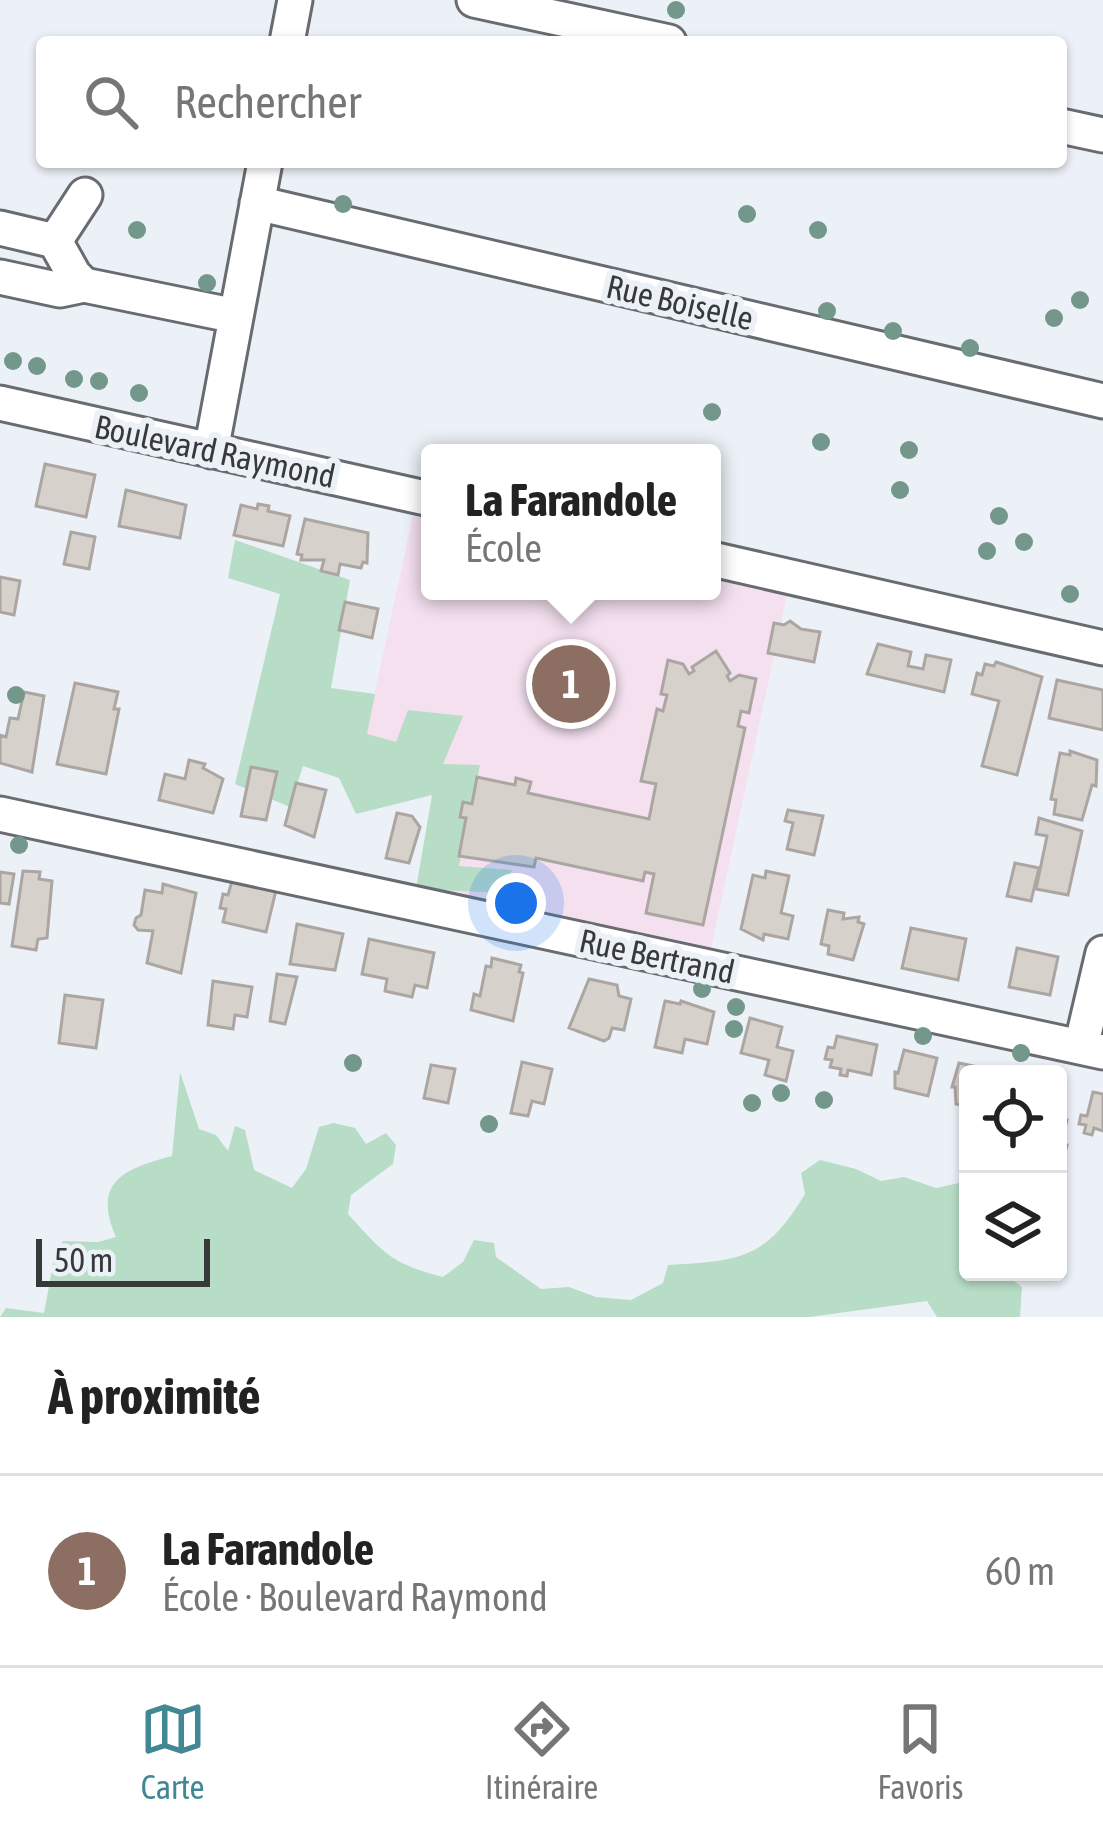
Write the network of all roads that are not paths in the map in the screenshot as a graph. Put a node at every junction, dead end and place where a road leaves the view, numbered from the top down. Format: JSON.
{"nodes":[{"id":1,"x":295,"y":0,"type":"edge"},
{"id":2,"x":474,"y":0,"type":"edge"},
{"id":3,"x":288,"y":36,"type":"edge"},
{"id":4,"x":641,"y":36,"type":"edge"},
{"id":5,"x":1067,"y":127,"type":"edge"},
{"id":6,"x":1103,"y":135,"type":"edge"},
{"id":7,"x":264,"y":168,"type":"edge"},
{"id":8,"x":85,"y":195,"type":"dead end"},
{"id":9,"x":257,"y":203,"type":"junction"},
{"id":10,"x":0,"y":228,"type":"edge"},
{"id":11,"x":55,"y":241,"type":"junction"},
{"id":12,"x":0,"y":277,"type":"edge"},
{"id":13,"x":84,"y":285,"type":"junction"},
{"id":14,"x":236,"y":316,"type":"junction"},
{"id":15,"x":1103,"y":401,"type":"edge"},
{"id":16,"x":0,"y":404,"type":"edge"},
{"id":17,"x":211,"y":451,"type":"junction"},
{"id":18,"x":421,"y":497,"type":"edge"},
{"id":19,"x":721,"y":561,"type":"edge"},
{"id":20,"x":1103,"y":648,"type":"edge"},
{"id":21,"x":0,"y":814,"type":"edge"},
{"id":22,"x":1103,"y":953,"type":"edge"},
{"id":23,"x":1092,"y":1049,"type":"edge"}],
"edges":[{"from":1,"to":3,"type":"street"},
{"from":2,"to":4,"type":"street"},
{"from":5,"to":6,"type":"street"},
{"from":7,"to":9,"type":"street"},
{"from":8,"to":11,"type":"street"},
{"from":9,"to":14,"type":"street"},
{"from":9,"to":15,"type":"street","name":"Rue Boiselle"},
{"from":10,"to":11,"type":"street"},
{"from":11,"to":13,"type":"street"},
{"from":12,"to":13,"type":"street"},
{"from":13,"to":14,"type":"street"},
{"from":14,"to":17,"type":"street"},
{"from":16,"to":17,"type":"street","name":"Boulevard Raymond"},
{"from":17,"to":18,"type":"street","name":"Boulevard Raymond"},
{"from":19,"to":20,"type":"street"},
{"from":21,"to":23,"type":"street","name":"Rue Bertrand"},
{"from":22,"to":23,"type":"street"}]}
